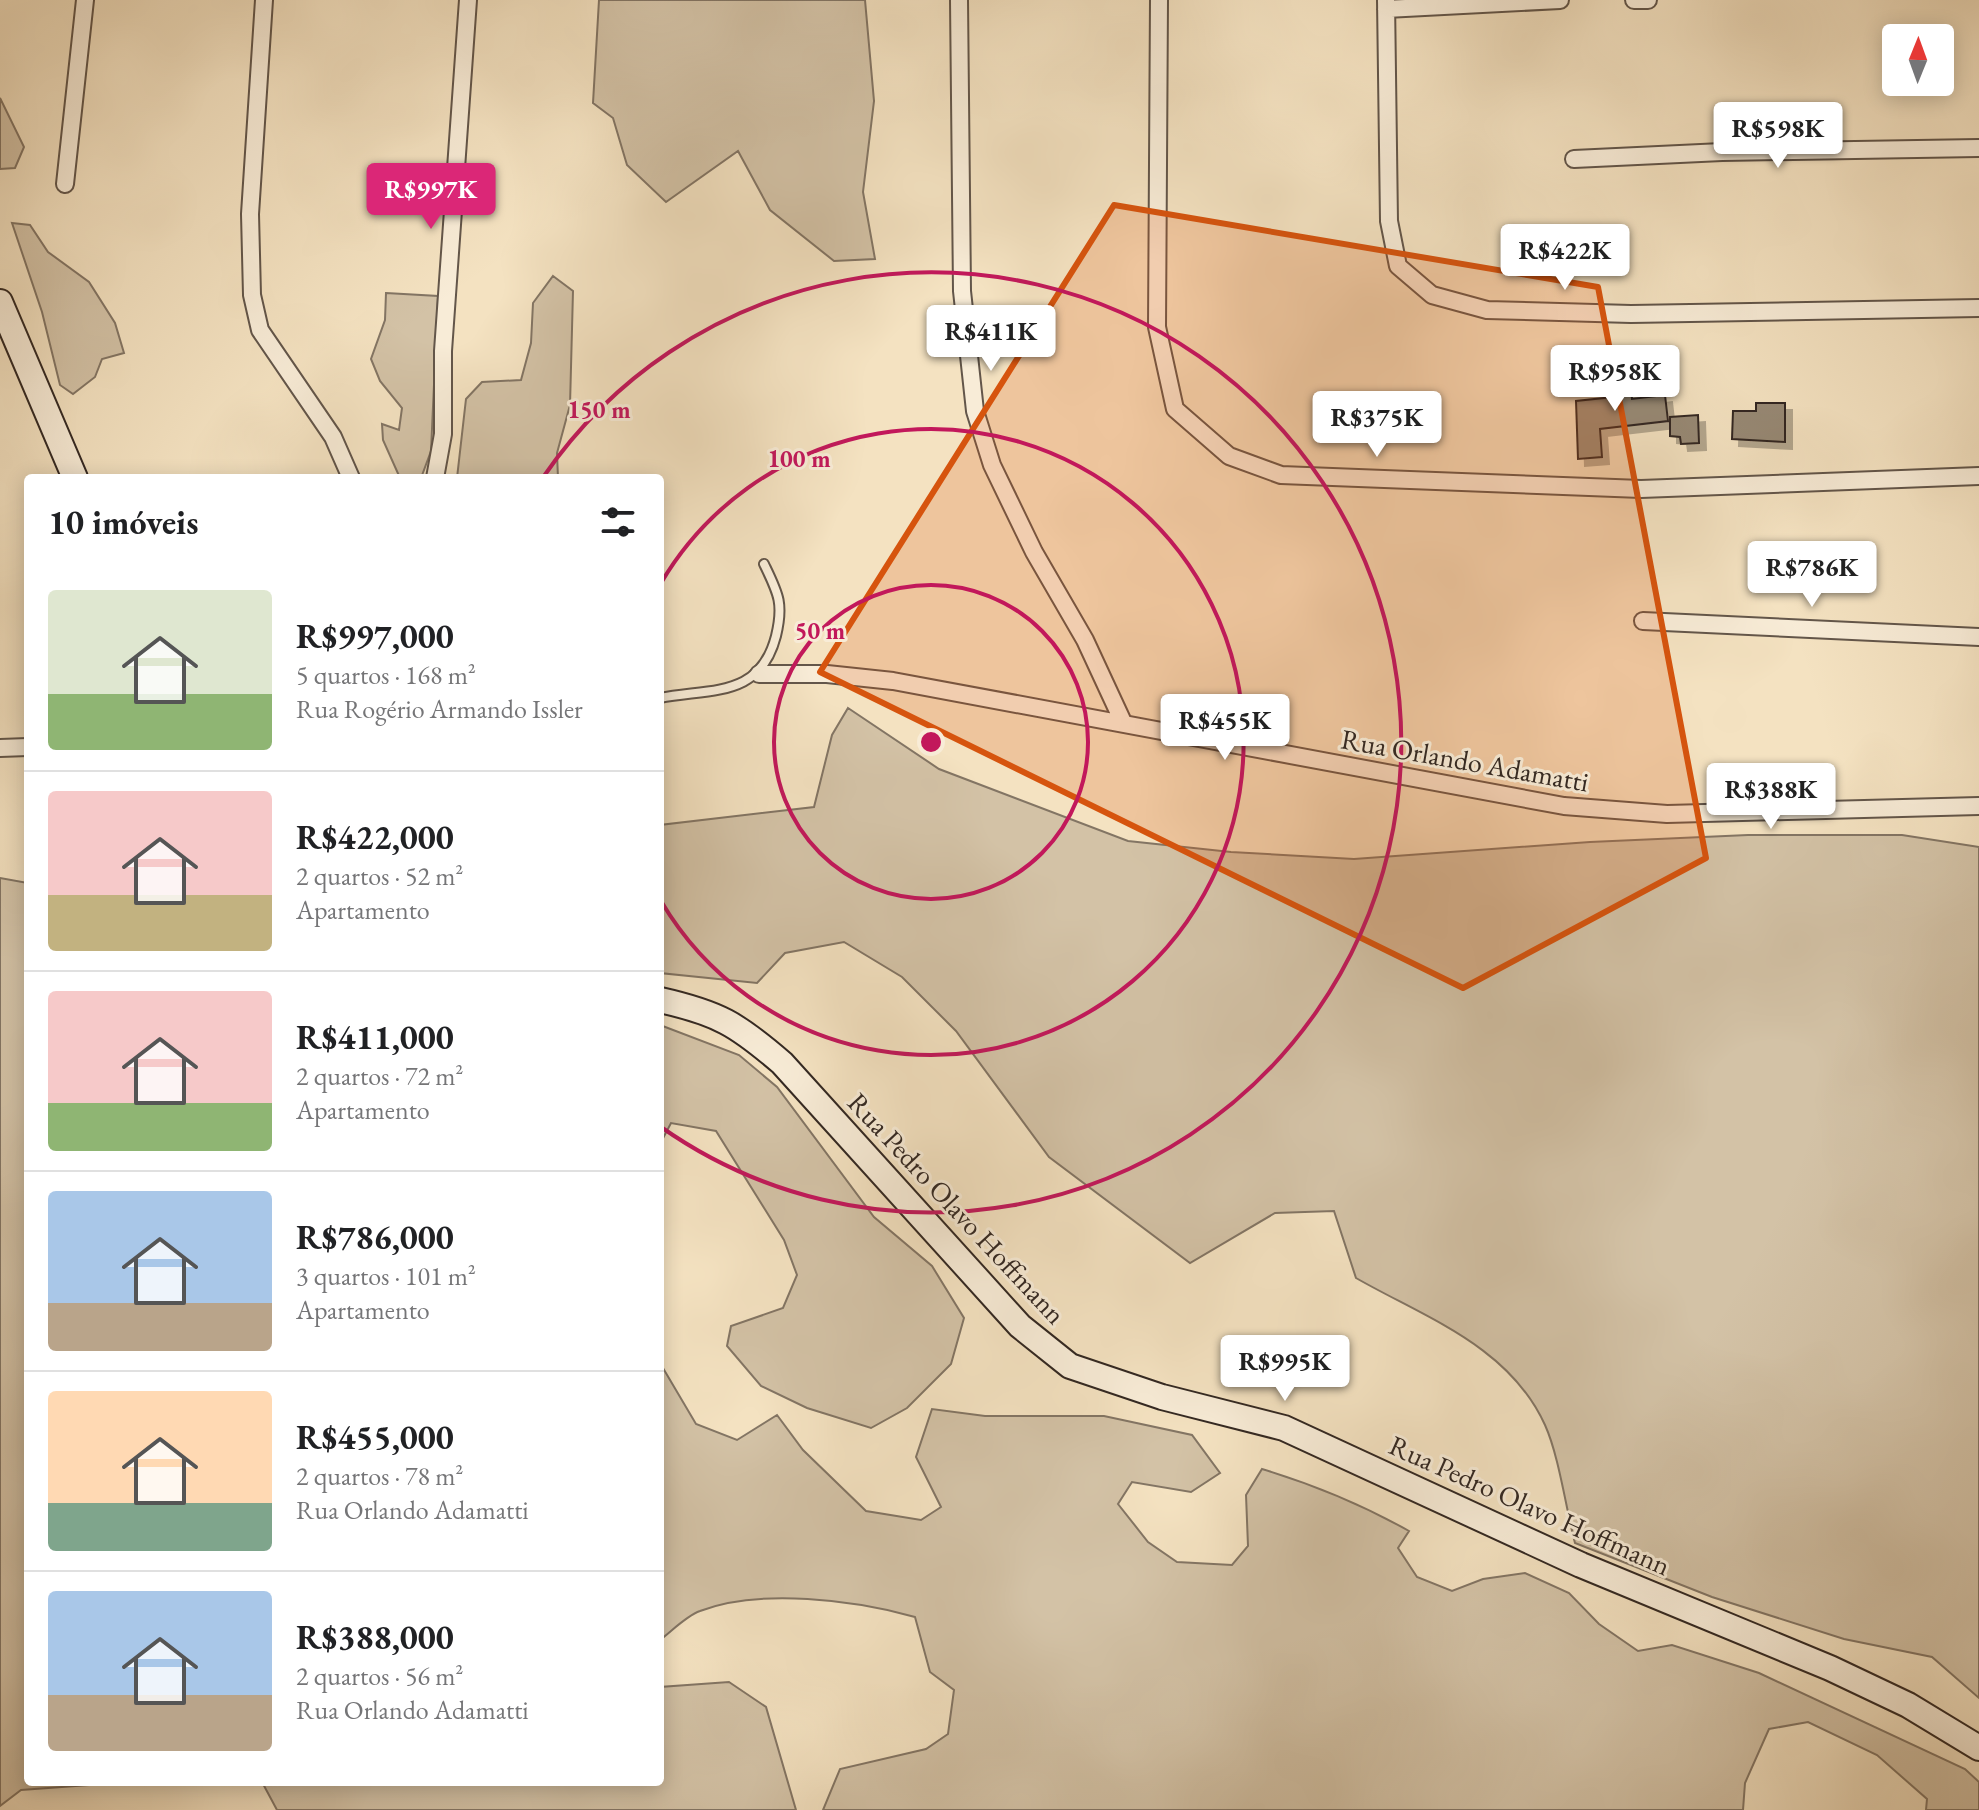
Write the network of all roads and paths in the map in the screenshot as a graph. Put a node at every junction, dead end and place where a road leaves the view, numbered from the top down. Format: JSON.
{"nodes":[{"id":1,"x":85,"y":0,"type":"edge"},
{"id":2,"x":264,"y":0,"type":"edge"},
{"id":3,"x":468,"y":0,"type":"edge"},
{"id":4,"x":959,"y":0,"type":"edge"},
{"id":5,"x":1159,"y":0,"type":"edge"},
{"id":6,"x":1560,"y":0,"type":"edge"},
{"id":7,"x":1634,"y":0,"type":"edge"},
{"id":8,"x":1648,"y":0,"type":"edge"},
{"id":9,"x":1386,"y":4,"type":"edge"},
{"id":10,"x":1979,"y":148,"type":"edge"},
{"id":11,"x":1574,"y":159,"type":"dead end"},
{"id":12,"x":65,"y":184,"type":"dead end"},
{"id":13,"x":0,"y":302,"type":"edge"},
{"id":14,"x":1979,"y":308,"type":"edge"},
{"id":15,"x":74,"y":474,"type":"edge"},
{"id":16,"x":349,"y":474,"type":"edge"},
{"id":17,"x":436,"y":474,"type":"edge"},
{"id":18,"x":1979,"y":476,"type":"edge"},
{"id":19,"x":764,"y":564,"type":"dead end"},
{"id":20,"x":1643,"y":621,"type":"dead end"},
{"id":21,"x":1979,"y":637,"type":"edge"},
{"id":22,"x":759,"y":674,"type":"junction"},
{"id":23,"x":664,"y":697,"type":"edge"},
{"id":24,"x":1123,"y":722,"type":"junction"},
{"id":25,"x":24,"y":747,"type":"edge"},
{"id":26,"x":0,"y":748,"type":"edge"},
{"id":27,"x":1979,"y":806,"type":"edge"},
{"id":28,"x":664,"y":1001,"type":"edge"},
{"id":29,"x":1979,"y":1748,"type":"edge"}],
"edges":[{"from":1,"to":12,"type":"street"},
{"from":2,"to":16,"type":"street"},
{"from":3,"to":17,"type":"street"},
{"from":4,"to":24,"type":"street"},
{"from":5,"to":18,"type":"street"},
{"from":6,"to":9,"type":"street"},
{"from":7,"to":8,"type":"street"},
{"from":9,"to":14,"type":"street"},
{"from":10,"to":11,"type":"street"},
{"from":13,"to":15,"type":"street"},
{"from":19,"to":22,"type":"lane"},
{"from":20,"to":21,"type":"street"},
{"from":22,"to":23,"type":"lane","name":"Rua Orlando Adamatti"},
{"from":22,"to":24,"type":"street","name":"Rua Orlando Adamatti"},
{"from":24,"to":27,"type":"street","name":"Rua Orlando Adamatti"},
{"from":25,"to":26,"type":"street"},
{"from":28,"to":29,"type":"street","name":"Rua Pedro Olavo Hoffmann"}]}
